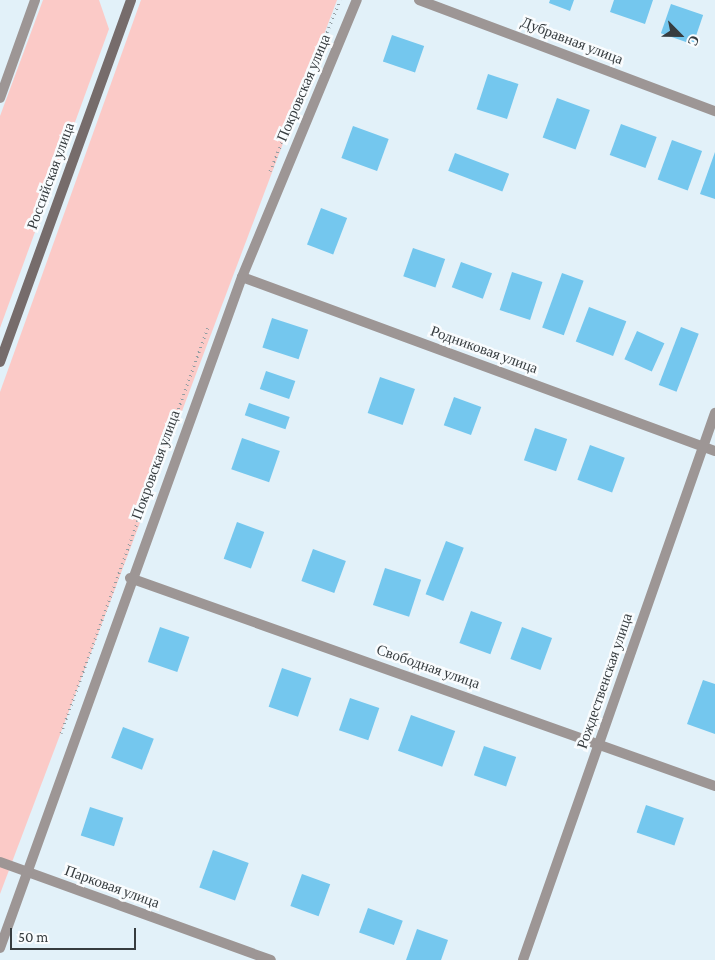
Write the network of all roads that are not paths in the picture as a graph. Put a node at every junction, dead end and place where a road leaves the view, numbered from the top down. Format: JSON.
{"nodes":[{"id":1,"x":35,"y":0,"type":"edge"},
{"id":2,"x":131,"y":0,"type":"edge"},
{"id":3,"x":357,"y":0,"type":"edge"},
{"id":4,"x":419,"y":0,"type":"edge"},
{"id":5,"x":0,"y":98,"type":"edge"},
{"id":6,"x":715,"y":111,"type":"edge"},
{"id":7,"x":242,"y":277,"type":"junction"},
{"id":8,"x":0,"y":362,"type":"edge"},
{"id":9,"x":715,"y":413,"type":"edge"},
{"id":10,"x":703,"y":447,"type":"junction"},
{"id":11,"x":715,"y":451,"type":"edge"},
{"id":12,"x":130,"y":578,"type":"junction"},
{"id":13,"x":599,"y":743,"type":"junction"},
{"id":14,"x":715,"y":786,"type":"edge"},
{"id":15,"x":0,"y":862,"type":"edge"},
{"id":16,"x":28,"y":872,"type":"junction"},
{"id":17,"x":0,"y":948,"type":"edge"},
{"id":18,"x":271,"y":960,"type":"edge"},
{"id":19,"x":523,"y":960,"type":"edge"}],
"edges":[{"from":1,"to":5,"type":"street"},
{"from":2,"to":8,"type":"main road","name":"Российская улица"},
{"from":3,"to":7,"type":"street","name":"Покровская улица"},
{"from":4,"to":6,"type":"street","name":"Дубравная улица"},
{"from":7,"to":10,"type":"street","name":"Родниковая улица"},
{"from":7,"to":12,"type":"street","name":"Покровская улица"},
{"from":9,"to":10,"type":"street","name":"Рождественская улица"},
{"from":10,"to":11,"type":"street","name":"Родниковая улица"},
{"from":10,"to":13,"type":"street","name":"Рождественская улица"},
{"from":12,"to":13,"type":"street","name":"Свободная улица"},
{"from":12,"to":16,"type":"street","name":"Покровская улица"},
{"from":13,"to":14,"type":"street","name":"Свободная улица"},
{"from":13,"to":19,"type":"street","name":"Рождественская улица"},
{"from":15,"to":16,"type":"street","name":"Парковая улица"},
{"from":16,"to":17,"type":"street","name":"Покровская улица"},
{"from":16,"to":18,"type":"street","name":"Парковая улица"}]}
